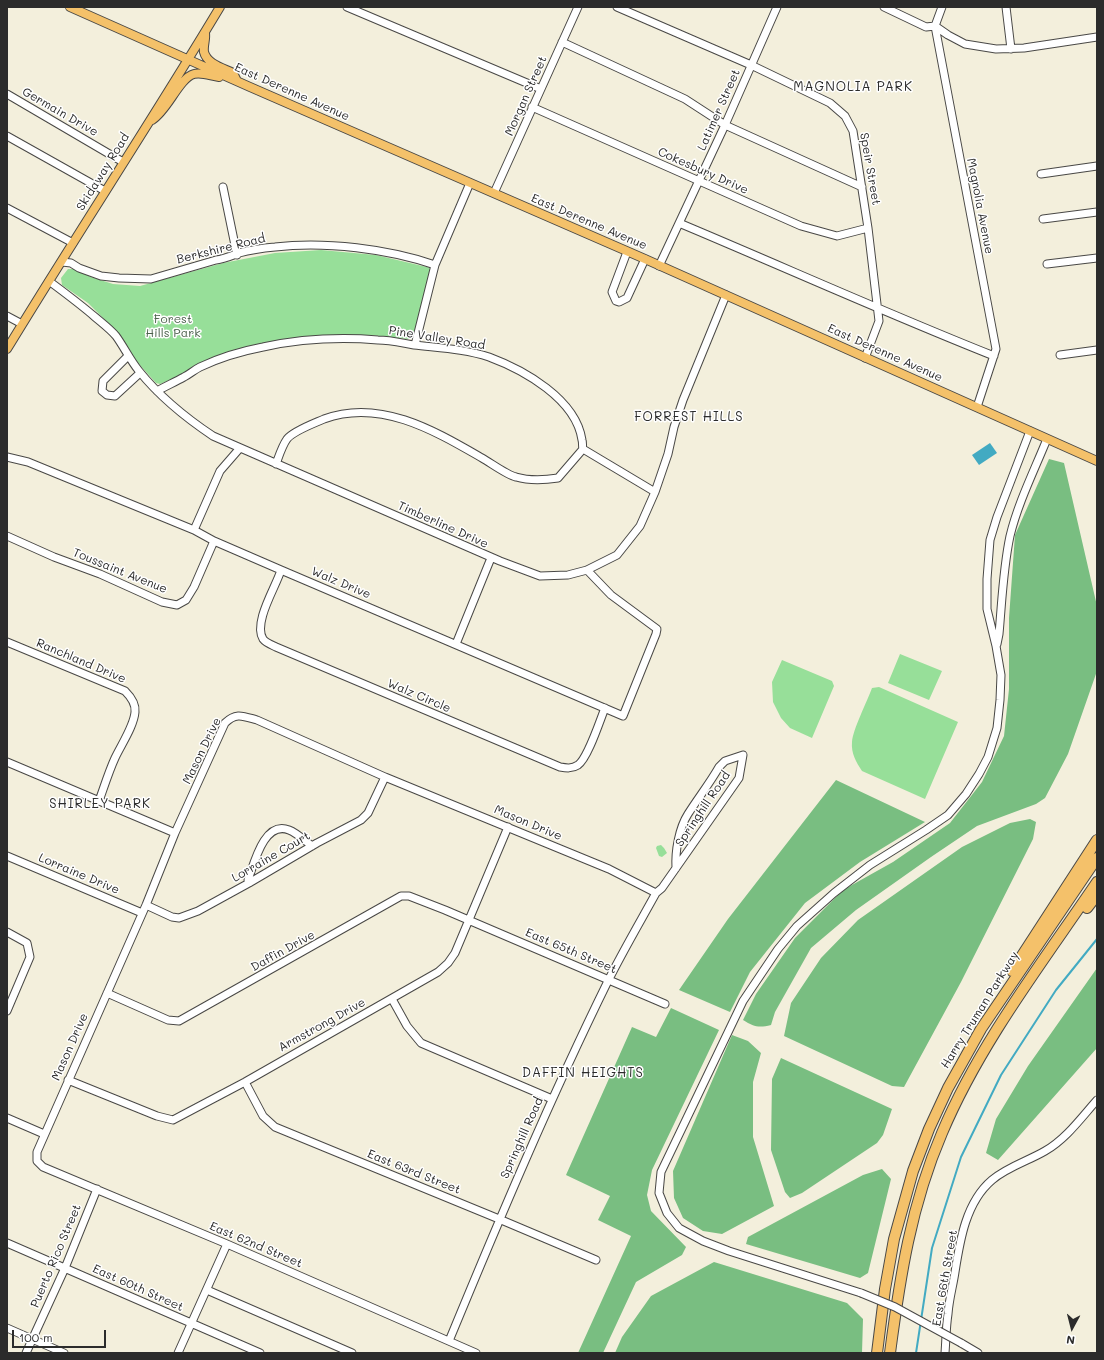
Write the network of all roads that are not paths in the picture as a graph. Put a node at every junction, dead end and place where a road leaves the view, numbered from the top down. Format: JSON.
{"nodes":[{"id":1,"x":70,"y":7,"type":"edge"},
{"id":2,"x":220,"y":7,"type":"edge"},
{"id":3,"x":347,"y":7,"type":"edge"},
{"id":4,"x":578,"y":7,"type":"edge"},
{"id":5,"x":617,"y":7,"type":"edge"},
{"id":6,"x":778,"y":7,"type":"edge"},
{"id":7,"x":884,"y":7,"type":"edge"},
{"id":8,"x":942,"y":7,"type":"edge"},
{"id":9,"x":1006,"y":7,"type":"edge"},
{"id":10,"x":935,"y":26,"type":"junction"},
{"id":11,"x":205,"y":32,"type":"junction"},
{"id":12,"x":1097,"y":37,"type":"edge"},
{"id":13,"x":562,"y":42,"type":"junction"},
{"id":14,"x":1011,"y":49,"type":"junction"},
{"id":15,"x":188,"y":60,"type":"junction"},
{"id":16,"x":751,"y":65,"type":"junction"},
{"id":17,"x":228,"y":78,"type":"junction"},
{"id":18,"x":236,"y":81,"type":"junction"},
{"id":19,"x":541,"y":89,"type":"junction"},
{"id":20,"x":7,"y":94,"type":"edge"},
{"id":21,"x":532,"y":107,"type":"junction"},
{"id":22,"x":148,"y":123,"type":"junction"},
{"id":23,"x":725,"y":125,"type":"junction"},
{"id":24,"x":7,"y":136,"type":"edge"},
{"id":25,"x":123,"y":162,"type":"junction"},
{"id":26,"x":1097,"y":166,"type":"edge"},
{"id":27,"x":1041,"y":174,"type":"dead end"},
{"id":28,"x":698,"y":182,"type":"junction"},
{"id":29,"x":470,"y":183,"type":"junction"},
{"id":30,"x":862,"y":187,"type":"junction"},
{"id":31,"x":223,"y":188,"type":"dead end"},
{"id":32,"x":105,"y":191,"type":"junction"},
{"id":33,"x":494,"y":194,"type":"junction"},
{"id":34,"x":7,"y":208,"type":"edge"},
{"id":35,"x":1097,"y":212,"type":"edge"},
{"id":36,"x":1043,"y":219,"type":"dead end"},
{"id":37,"x":679,"y":222,"type":"junction"},
{"id":38,"x":868,"y":228,"type":"junction"},
{"id":39,"x":73,"y":243,"type":"junction"},
{"id":40,"x":627,"y":252,"type":"junction"},
{"id":41,"x":236,"y":255,"type":"junction"},
{"id":42,"x":1097,"y":258,"type":"edge"},
{"id":43,"x":645,"y":259,"type":"junction"},
{"id":44,"x":62,"y":262,"type":"junction"},
{"id":45,"x":1047,"y":264,"type":"dead end"},
{"id":46,"x":435,"y":265,"type":"junction"},
{"id":47,"x":659,"y":266,"type":"junction"},
{"id":48,"x":49,"y":281,"type":"junction"},
{"id":49,"x":726,"y":295,"type":"junction"},
{"id":50,"x":878,"y":307,"type":"junction"},
{"id":51,"x":7,"y":316,"type":"edge"},
{"id":52,"x":22,"y":324,"type":"junction"},
{"id":53,"x":415,"y":345,"type":"junction"},
{"id":54,"x":7,"y":349,"type":"edge"},
{"id":55,"x":1097,"y":350,"type":"edge"},
{"id":56,"x":1060,"y":355,"type":"dead end"},
{"id":57,"x":128,"y":356,"type":"junction"},
{"id":58,"x":994,"y":356,"type":"junction"},
{"id":59,"x":865,"y":358,"type":"junction"},
{"id":60,"x":140,"y":372,"type":"junction"},
{"id":61,"x":157,"y":390,"type":"junction"},
{"id":62,"x":977,"y":407,"type":"junction"},
{"id":63,"x":1030,"y":431,"type":"junction"},
{"id":64,"x":1047,"y":439,"type":"junction"},
{"id":65,"x":240,"y":448,"type":"junction"},
{"id":66,"x":583,"y":449,"type":"junction"},
{"id":67,"x":7,"y":457,"type":"edge"},
{"id":68,"x":1097,"y":461,"type":"edge"},
{"id":69,"x":276,"y":464,"type":"junction"},
{"id":70,"x":655,"y":492,"type":"junction"},
{"id":71,"x":194,"y":530,"type":"junction"},
{"id":72,"x":7,"y":536,"type":"edge"},
{"id":73,"x":214,"y":541,"type":"junction"},
{"id":74,"x":491,"y":558,"type":"junction"},
{"id":75,"x":281,"y":570,"type":"junction"},
{"id":76,"x":587,"y":570,"type":"junction"},
{"id":77,"x":7,"y":642,"type":"edge"},
{"id":78,"x":456,"y":644,"type":"junction"},
{"id":79,"x":996,"y":646,"type":"junction"},
{"id":80,"x":605,"y":708,"type":"junction"},
{"id":81,"x":7,"y":762,"type":"edge"},
{"id":82,"x":385,"y":777,"type":"junction"},
{"id":83,"x":99,"y":801,"type":"junction"},
{"id":84,"x":508,"y":827,"type":"junction"},
{"id":85,"x":175,"y":833,"type":"junction"},
{"id":86,"x":1097,"y":840,"type":"edge"},
{"id":87,"x":312,"y":846,"type":"junction"},
{"id":88,"x":7,"y":856,"type":"edge"},
{"id":89,"x":1097,"y":858,"type":"edge"},
{"id":90,"x":676,"y":868,"type":"junction"},
{"id":91,"x":1097,"y":882,"type":"edge"},
{"id":92,"x":250,"y":883,"type":"junction"},
{"id":93,"x":656,"y":893,"type":"junction"},
{"id":94,"x":1097,"y":895,"type":"edge"},
{"id":95,"x":146,"y":905,"type":"junction"},
{"id":96,"x":142,"y":914,"type":"junction"},
{"id":97,"x":469,"y":920,"type":"junction"},
{"id":98,"x":7,"y":932,"type":"edge"},
{"id":99,"x":1040,"y":965,"type":"junction"},
{"id":100,"x":609,"y":979,"type":"junction"},
{"id":101,"x":107,"y":993,"type":"junction"},
{"id":102,"x":392,"y":999,"type":"junction"},
{"id":103,"x":664,"y":1004,"type":"dead end"},
{"id":104,"x":7,"y":1011,"type":"edge"},
{"id":105,"x":68,"y":1080,"type":"junction"},
{"id":106,"x":245,"y":1082,"type":"junction"},
{"id":107,"x":948,"y":1088,"type":"junction"},
{"id":108,"x":552,"y":1099,"type":"junction"},
{"id":109,"x":1097,"y":1100,"type":"edge"},
{"id":110,"x":7,"y":1118,"type":"edge"},
{"id":111,"x":44,"y":1134,"type":"junction"},
{"id":112,"x":37,"y":1152,"type":"joint"},
{"id":113,"x":96,"y":1189,"type":"junction"},
{"id":114,"x":499,"y":1218,"type":"junction"},
{"id":115,"x":7,"y":1242,"type":"edge"},
{"id":116,"x":227,"y":1244,"type":"junction"},
{"id":117,"x":596,"y":1260,"type":"dead end"},
{"id":118,"x":65,"y":1268,"type":"junction"},
{"id":119,"x":207,"y":1290,"type":"junction"},
{"id":120,"x":192,"y":1323,"type":"junction"},
{"id":121,"x":7,"y":1328,"type":"edge"},
{"id":122,"x":32,"y":1339,"type":"junction"},
{"id":123,"x":449,"y":1341,"type":"junction"},
{"id":124,"x":464,"y":1350,"type":"edge"},
{"id":125,"x":26,"y":1353,"type":"edge"},
{"id":126,"x":64,"y":1353,"type":"edge"},
{"id":127,"x":178,"y":1353,"type":"edge"},
{"id":128,"x":260,"y":1353,"type":"edge"},
{"id":129,"x":352,"y":1353,"type":"edge"},
{"id":130,"x":476,"y":1353,"type":"edge"},
{"id":131,"x":877,"y":1353,"type":"edge"},
{"id":132,"x":890,"y":1353,"type":"edge"},
{"id":133,"x":945,"y":1353,"type":"edge"},
{"id":134,"x":978,"y":1353,"type":"edge"}],
"edges":[{"from":1,"to":15,"type":"main road","name":"East Derenne Avenue"},
{"from":2,"to":11,"type":"main road","name":"Skidaway Road"},
{"from":3,"to":19,"type":"street"},
{"from":4,"to":13,"type":"street","name":"Morgan Street"},
{"from":5,"to":16,"type":"street","name":"Speir Street"},
{"from":6,"to":16,"type":"street","name":"Latimer Street"},
{"from":7,"to":10,"type":"street"},
{"from":8,"to":10,"type":"street"},
{"from":9,"to":14,"type":"street"},
{"from":10,"to":14,"type":"street"},
{"from":10,"to":58,"type":"street","name":"Magnolia Avenue"},
{"from":11,"to":15,"type":"main road","name":"Skidaway Road"},
{"from":11,"to":18,"type":"main road"},
{"from":12,"to":14,"type":"street"},
{"from":13,"to":19,"type":"street","name":"Morgan Street"},
{"from":13,"to":23,"type":"street"},
{"from":15,"to":17,"type":"main road","name":"East Derenne Avenue"},
{"from":15,"to":22,"type":"main road","name":"Skidaway Road"},
{"from":16,"to":23,"type":"street","name":"Latimer Street"},
{"from":16,"to":30,"type":"street","name":"Speir Street"},
{"from":17,"to":18,"type":"main road","name":"East Derenne Avenue"},
{"from":17,"to":22,"type":"main road"},
{"from":18,"to":29,"type":"main road","name":"East Derenne Avenue"},
{"from":19,"to":21,"type":"street","name":"Morgan Street"},
{"from":20,"to":25,"type":"street","name":"Germain Drive"},
{"from":21,"to":28,"type":"street","name":"Cokesbury Drive"},
{"from":21,"to":33,"type":"street","name":"Morgan Street"},
{"from":22,"to":25,"type":"main road","name":"Skidaway Road"},
{"from":23,"to":28,"type":"street","name":"Latimer Street"},
{"from":23,"to":30,"type":"street"},
{"from":24,"to":32,"type":"street"},
{"from":25,"to":32,"type":"main road","name":"Skidaway Road"},
{"from":26,"to":27,"type":"street"},
{"from":28,"to":37,"type":"street","name":"Latimer Street"},
{"from":28,"to":38,"type":"street","name":"Cokesbury Drive"},
{"from":29,"to":33,"type":"main road","name":"East Derenne Avenue"},
{"from":29,"to":46,"type":"street"},
{"from":30,"to":38,"type":"street","name":"Speir Street"},
{"from":31,"to":41,"type":"street"},
{"from":32,"to":39,"type":"main road","name":"Skidaway Road"},
{"from":33,"to":40,"type":"main road","name":"East Derenne Avenue"},
{"from":34,"to":39,"type":"street"},
{"from":35,"to":36,"type":"street"},
{"from":37,"to":47,"type":"street","name":"Latimer Street"},
{"from":37,"to":50,"type":"street"},
{"from":38,"to":50,"type":"street","name":"Speir Street"},
{"from":39,"to":44,"type":"main road","name":"Skidaway Road"},
{"from":40,"to":43,"type":"main road","name":"East Derenne Avenue"},
{"from":40,"to":43,"type":"street"},
{"from":41,"to":44,"type":"street","name":"Berkshire Road"},
{"from":41,"to":46,"type":"street","name":"Berkshire Road"},
{"from":42,"to":45,"type":"street"},
{"from":43,"to":47,"type":"main road","name":"East Derenne Avenue"},
{"from":44,"to":48,"type":"main road","name":"Skidaway Road"},
{"from":46,"to":53,"type":"street"},
{"from":47,"to":49,"type":"main road","name":"East Derenne Avenue"},
{"from":48,"to":52,"type":"main road","name":"Skidaway Road"},
{"from":48,"to":57,"type":"street","name":"Timberline Drive"},
{"from":49,"to":59,"type":"main road","name":"East Derenne Avenue"},
{"from":49,"to":70,"type":"street","name":"Timberline Drive"},
{"from":50,"to":58,"type":"street"},
{"from":50,"to":59,"type":"street","name":"Speir Street"},
{"from":51,"to":52,"type":"street"},
{"from":52,"to":54,"type":"main road","name":"Skidaway Road"},
{"from":53,"to":61,"type":"street","name":"Pine Valley Road"},
{"from":53,"to":66,"type":"street","name":"Pine Valley Road"},
{"from":55,"to":56,"type":"street"},
{"from":57,"to":60,"type":"street","name":"Timberline Drive"},
{"from":57,"to":60,"type":"street"},
{"from":58,"to":62,"type":"street","name":"Magnolia Avenue"},
{"from":59,"to":62,"type":"main road","name":"East Derenne Avenue"},
{"from":60,"to":61,"type":"street","name":"Timberline Drive"},
{"from":61,"to":65,"type":"street","name":"Timberline Drive"},
{"from":62,"to":63,"type":"main road","name":"East Derenne Avenue"},
{"from":63,"to":64,"type":"main road","name":"East Derenne Avenue"},
{"from":63,"to":79,"type":"street"},
{"from":64,"to":68,"type":"main road","name":"East Derenne Avenue"},
{"from":64,"to":79,"type":"street"},
{"from":65,"to":69,"type":"street","name":"Timberline Drive"},
{"from":65,"to":71,"type":"street"},
{"from":66,"to":69,"type":"street"},
{"from":66,"to":70,"type":"street"},
{"from":67,"to":71,"type":"street","name":"Walz Drive"},
{"from":69,"to":74,"type":"street","name":"Timberline Drive"},
{"from":70,"to":76,"type":"street","name":"Timberline Drive"},
{"from":71,"to":73,"type":"street","name":"Walz Drive"},
{"from":72,"to":73,"type":"street","name":"Toussaint Avenue"},
{"from":73,"to":75,"type":"street","name":"Walz Drive"},
{"from":74,"to":76,"type":"street","name":"Timberline Drive"},
{"from":74,"to":78,"type":"street"},
{"from":75,"to":78,"type":"street","name":"Walz Drive"},
{"from":75,"to":80,"type":"street","name":"Walz Circle"},
{"from":76,"to":80,"type":"street","name":"Walz Drive"},
{"from":77,"to":83,"type":"street","name":"Ranchland Drive"},
{"from":78,"to":80,"type":"street","name":"Walz Drive"},
{"from":79,"to":134,"type":"street","bridge":true},
{"from":81,"to":83,"type":"street"},
{"from":82,"to":84,"type":"street","name":"Mason Drive"},
{"from":82,"to":85,"type":"street","name":"Mason Drive"},
{"from":82,"to":87,"type":"street","name":"Lorraine Court"},
{"from":83,"to":85,"type":"street"},
{"from":84,"to":93,"type":"street","name":"Mason Drive"},
{"from":84,"to":97,"type":"street","name":"Armstrong Drive"},
{"from":85,"to":95,"type":"street","name":"Mason Drive"},
{"from":86,"to":107,"type":"highway"},
{"from":87,"to":92,"type":"street","name":"Lorraine Court"},
{"from":87,"to":92,"type":"street"},
{"from":88,"to":96,"type":"street","name":"Lorraine Drive"},
{"from":89,"to":107,"type":"highway","name":"Harry Truman Parkway"},
{"from":90,"to":90,"type":"street","name":"Springhill Road"},
{"from":90,"to":93,"type":"street","name":"Springhill Road"},
{"from":91,"to":99,"type":"highway","name":"Harry Truman Parkway"},
{"from":92,"to":95,"type":"street","name":"Lorraine Court"},
{"from":93,"to":100,"type":"street","name":"Springhill Road"},
{"from":94,"to":99,"type":"highway"},
{"from":95,"to":96,"type":"street","name":"Mason Drive"},
{"from":96,"to":101,"type":"street","name":"Mason Drive"},
{"from":97,"to":100,"type":"street","name":"East 65th Street"},
{"from":97,"to":101,"type":"street","name":"Daffin Drive"},
{"from":97,"to":102,"type":"street","name":"Armstrong Drive"},
{"from":98,"to":104,"type":"street"},
{"from":99,"to":132,"type":"highway","name":"Harry Truman Parkway"},
{"from":100,"to":103,"type":"street","name":"East 65th Street"},
{"from":100,"to":108,"type":"street","name":"Springhill Road"},
{"from":101,"to":105,"type":"street","name":"Mason Drive"},
{"from":102,"to":106,"type":"street","name":"Armstrong Drive"},
{"from":102,"to":108,"type":"street"},
{"from":105,"to":106,"type":"street","name":"Armstrong Drive"},
{"from":105,"to":111,"type":"street","name":"Mason Drive"},
{"from":106,"to":114,"type":"street","name":"East 63rd Street"},
{"from":107,"to":131,"type":"highway","name":"Harry Truman Parkway"},
{"from":108,"to":114,"type":"street","name":"Springhill Road"},
{"from":109,"to":133,"type":"street","name":"East 66th Street"},
{"from":110,"to":111,"type":"street"},
{"from":111,"to":112,"type":"street","name":"Mason Drive"},
{"from":112,"to":113,"type":"street","name":"East 62nd Street"},
{"from":113,"to":116,"type":"street","name":"East 62nd Street"},
{"from":113,"to":118,"type":"street","name":"Puerto Rico Street"},
{"from":114,"to":117,"type":"street","name":"East 63rd Street"},
{"from":114,"to":123,"type":"street","name":"Springhill Road"},
{"from":115,"to":118,"type":"street","name":"East 60th Street"},
{"from":116,"to":119,"type":"street"},
{"from":116,"to":123,"type":"street","name":"East 62nd Street"},
{"from":118,"to":120,"type":"street","name":"East 60th Street"},
{"from":118,"to":122,"type":"street","name":"Puerto Rico Street"},
{"from":119,"to":120,"type":"street"},
{"from":119,"to":129,"type":"street"},
{"from":120,"to":127,"type":"street"},
{"from":120,"to":128,"type":"street","name":"East 60th Street"},
{"from":121,"to":122,"type":"street"},
{"from":122,"to":125,"type":"street","name":"Puerto Rico Street"},
{"from":122,"to":126,"type":"street"},
{"from":123,"to":124,"type":"street","name":"East 62nd Street"},
{"from":124,"to":130,"type":"street","name":"East 62nd Street"}]}
